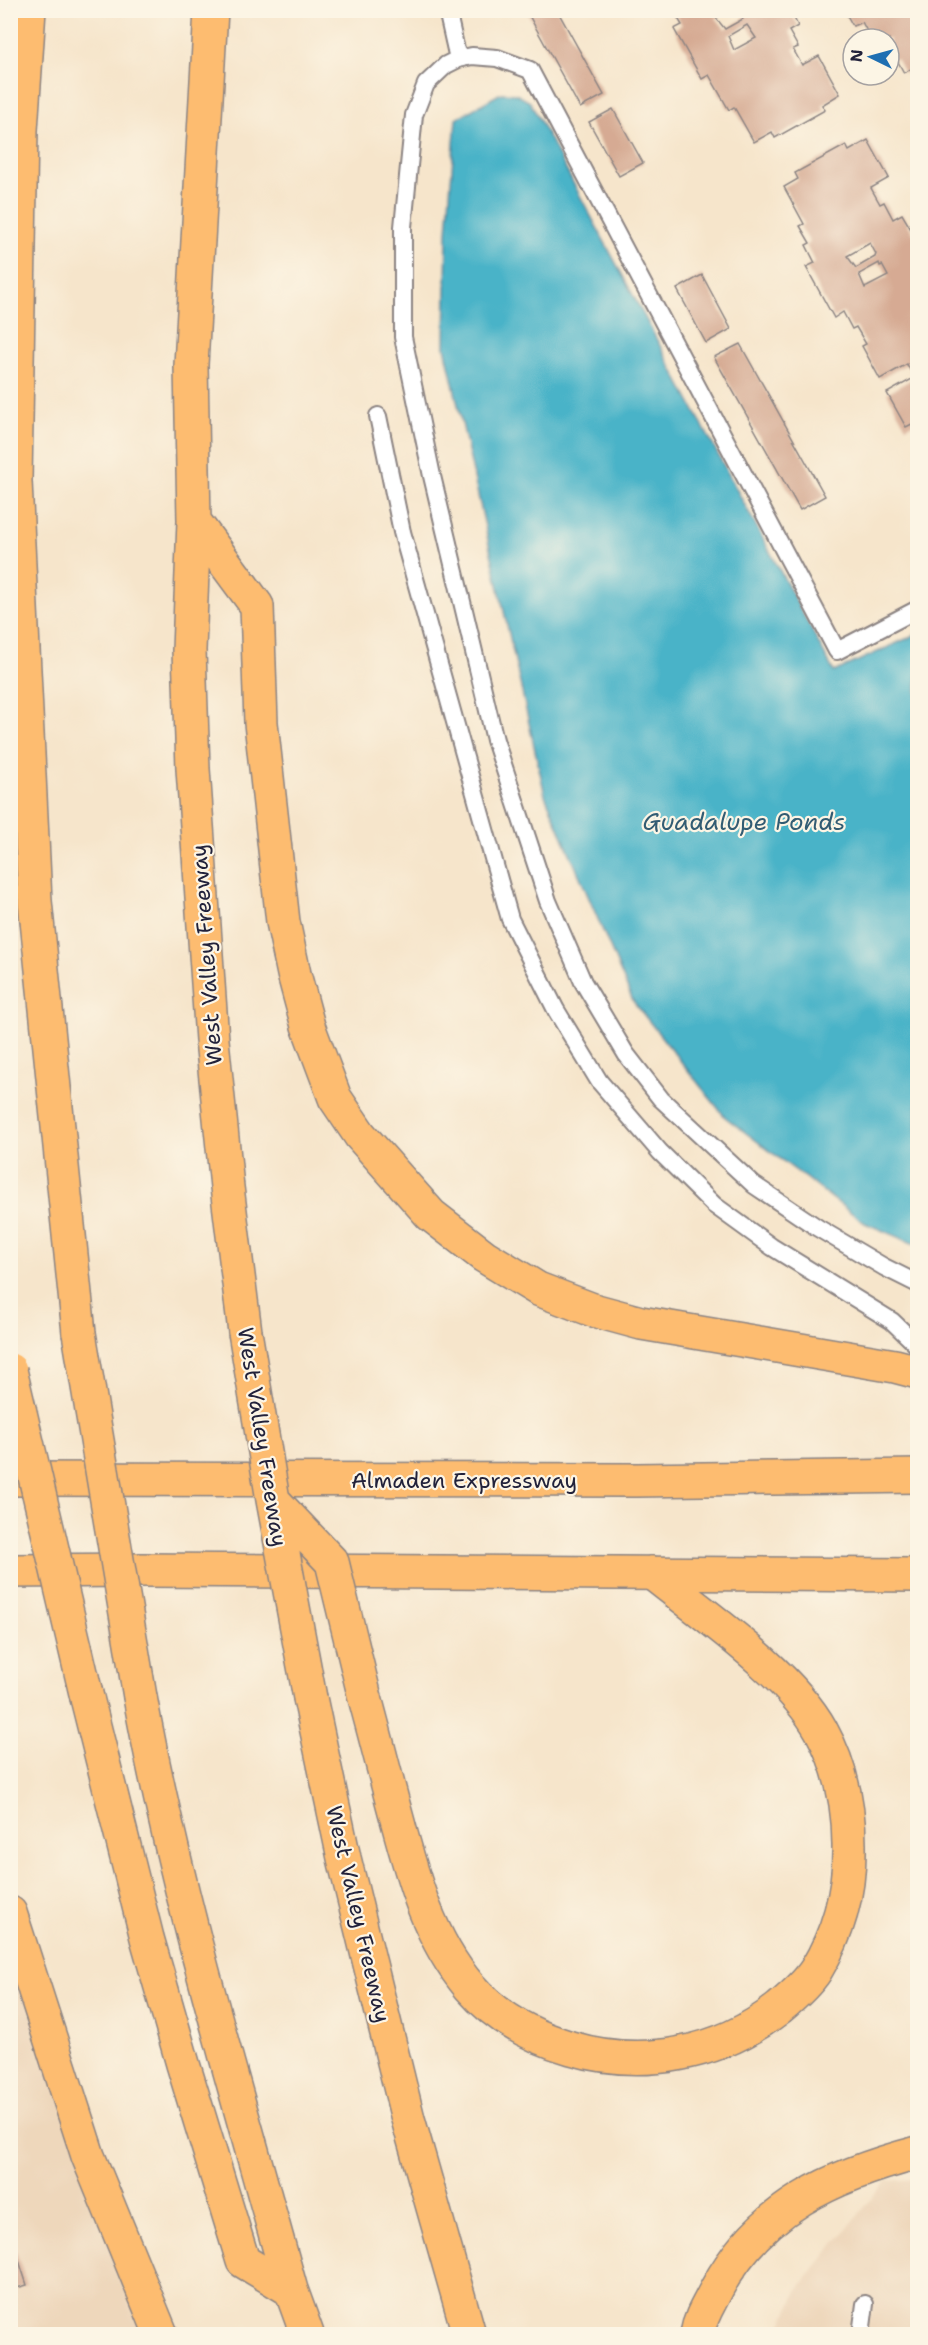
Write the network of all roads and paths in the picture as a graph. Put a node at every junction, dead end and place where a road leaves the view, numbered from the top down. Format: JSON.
{"nodes":[{"id":1,"x":29,"y":10,"type":"edge"},
{"id":2,"x":211,"y":10,"type":"edge"},
{"id":3,"x":447,"y":10,"type":"edge"},
{"id":4,"x":458,"y":59,"type":"junction"},
{"id":5,"x":378,"y":416,"type":"dead end"},
{"id":6,"x":194,"y":520,"type":"junction"},
{"id":7,"x":918,"y":609,"type":"edge"},
{"id":8,"x":918,"y":1284,"type":"edge"},
{"id":9,"x":918,"y":1346,"type":"edge"},
{"id":10,"x":10,"y":1370,"type":"edge"},
{"id":11,"x":918,"y":1372,"type":"edge"},
{"id":12,"x":918,"y":1476,"type":"edge"},
{"id":13,"x":10,"y":1479,"type":"edge"},
{"id":14,"x":273,"y":1500,"type":"junction"},
{"id":15,"x":10,"y":1571,"type":"edge"},
{"id":16,"x":652,"y":1573,"type":"junction"},
{"id":17,"x":918,"y":1575,"type":"edge"},
{"id":18,"x":10,"y":1913,"type":"edge"},
{"id":19,"x":918,"y":2153,"type":"edge"},
{"id":20,"x":291,"y":2290,"type":"junction"},
{"id":21,"x":865,"y":2304,"type":"dead end"},
{"id":22,"x":161,"y":2334,"type":"edge"},
{"id":23,"x":307,"y":2334,"type":"edge"},
{"id":24,"x":468,"y":2334,"type":"edge"},
{"id":25,"x":697,"y":2334,"type":"edge"},
{"id":26,"x":861,"y":2334,"type":"edge"}],
"edges":[{"from":1,"to":20,"type":"main road","bridge":true},
{"from":2,"to":6,"type":"main road","name":"West Valley Freeway"},
{"from":3,"to":4,"type":"lane"},
{"from":4,"to":7,"type":"lane"},
{"from":4,"to":8,"type":"lane"},
{"from":5,"to":9,"type":"lane"},
{"from":6,"to":11,"type":"main road"},
{"from":6,"to":14,"type":"main road","name":"West Valley Freeway","bridge":true},
{"from":10,"to":20,"type":"main road","bridge":true},
{"from":12,"to":13,"type":"main road","name":"Almaden Expressway"},
{"from":14,"to":16,"type":"main road","bridge":true},
{"from":14,"to":24,"type":"main road","name":"West Valley Freeway","bridge":true},
{"from":15,"to":16,"type":"main road"},
{"from":16,"to":17,"type":"main road"},
{"from":18,"to":22,"type":"main road"},
{"from":19,"to":25,"type":"main road"},
{"from":20,"to":23,"type":"main road"},
{"from":21,"to":26,"type":"lane"}]}
